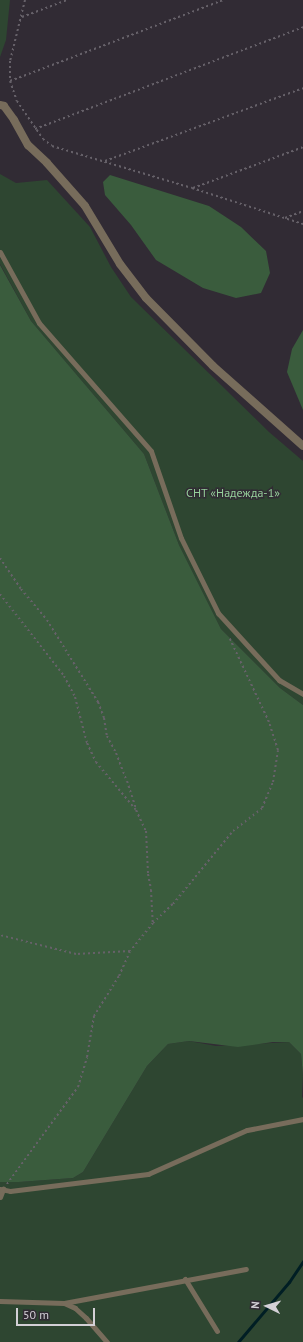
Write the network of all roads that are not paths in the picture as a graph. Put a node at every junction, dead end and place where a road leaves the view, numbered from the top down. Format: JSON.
{"nodes":[{"id":1,"x":0,"y":104,"type":"edge"},
{"id":2,"x":0,"y":252,"type":"edge"},
{"id":3,"x":301,"y":443,"type":"edge"},
{"id":4,"x":303,"y":694,"type":"edge"},
{"id":5,"x":303,"y":1118,"type":"edge"},
{"id":6,"x":2,"y":1189,"type":"edge"},
{"id":7,"x":0,"y":1197,"type":"edge"},
{"id":8,"x":246,"y":1269,"type":"dead end"},
{"id":9,"x":185,"y":1279,"type":"junction"},
{"id":10,"x":0,"y":1301,"type":"edge"},
{"id":11,"x":64,"y":1303,"type":"junction"},
{"id":12,"x":217,"y":1331,"type":"dead end"},
{"id":13,"x":107,"y":1342,"type":"edge"}],
"edges":[{"from":1,"to":3,"type":"street"},
{"from":2,"to":4,"type":"lane"},
{"from":5,"to":6,"type":"lane"},
{"from":6,"to":7,"type":"lane"},
{"from":8,"to":9,"type":"lane"},
{"from":9,"to":11,"type":"lane"},
{"from":9,"to":12,"type":"lane"},
{"from":10,"to":11,"type":"lane"},
{"from":11,"to":13,"type":"lane"}]}
